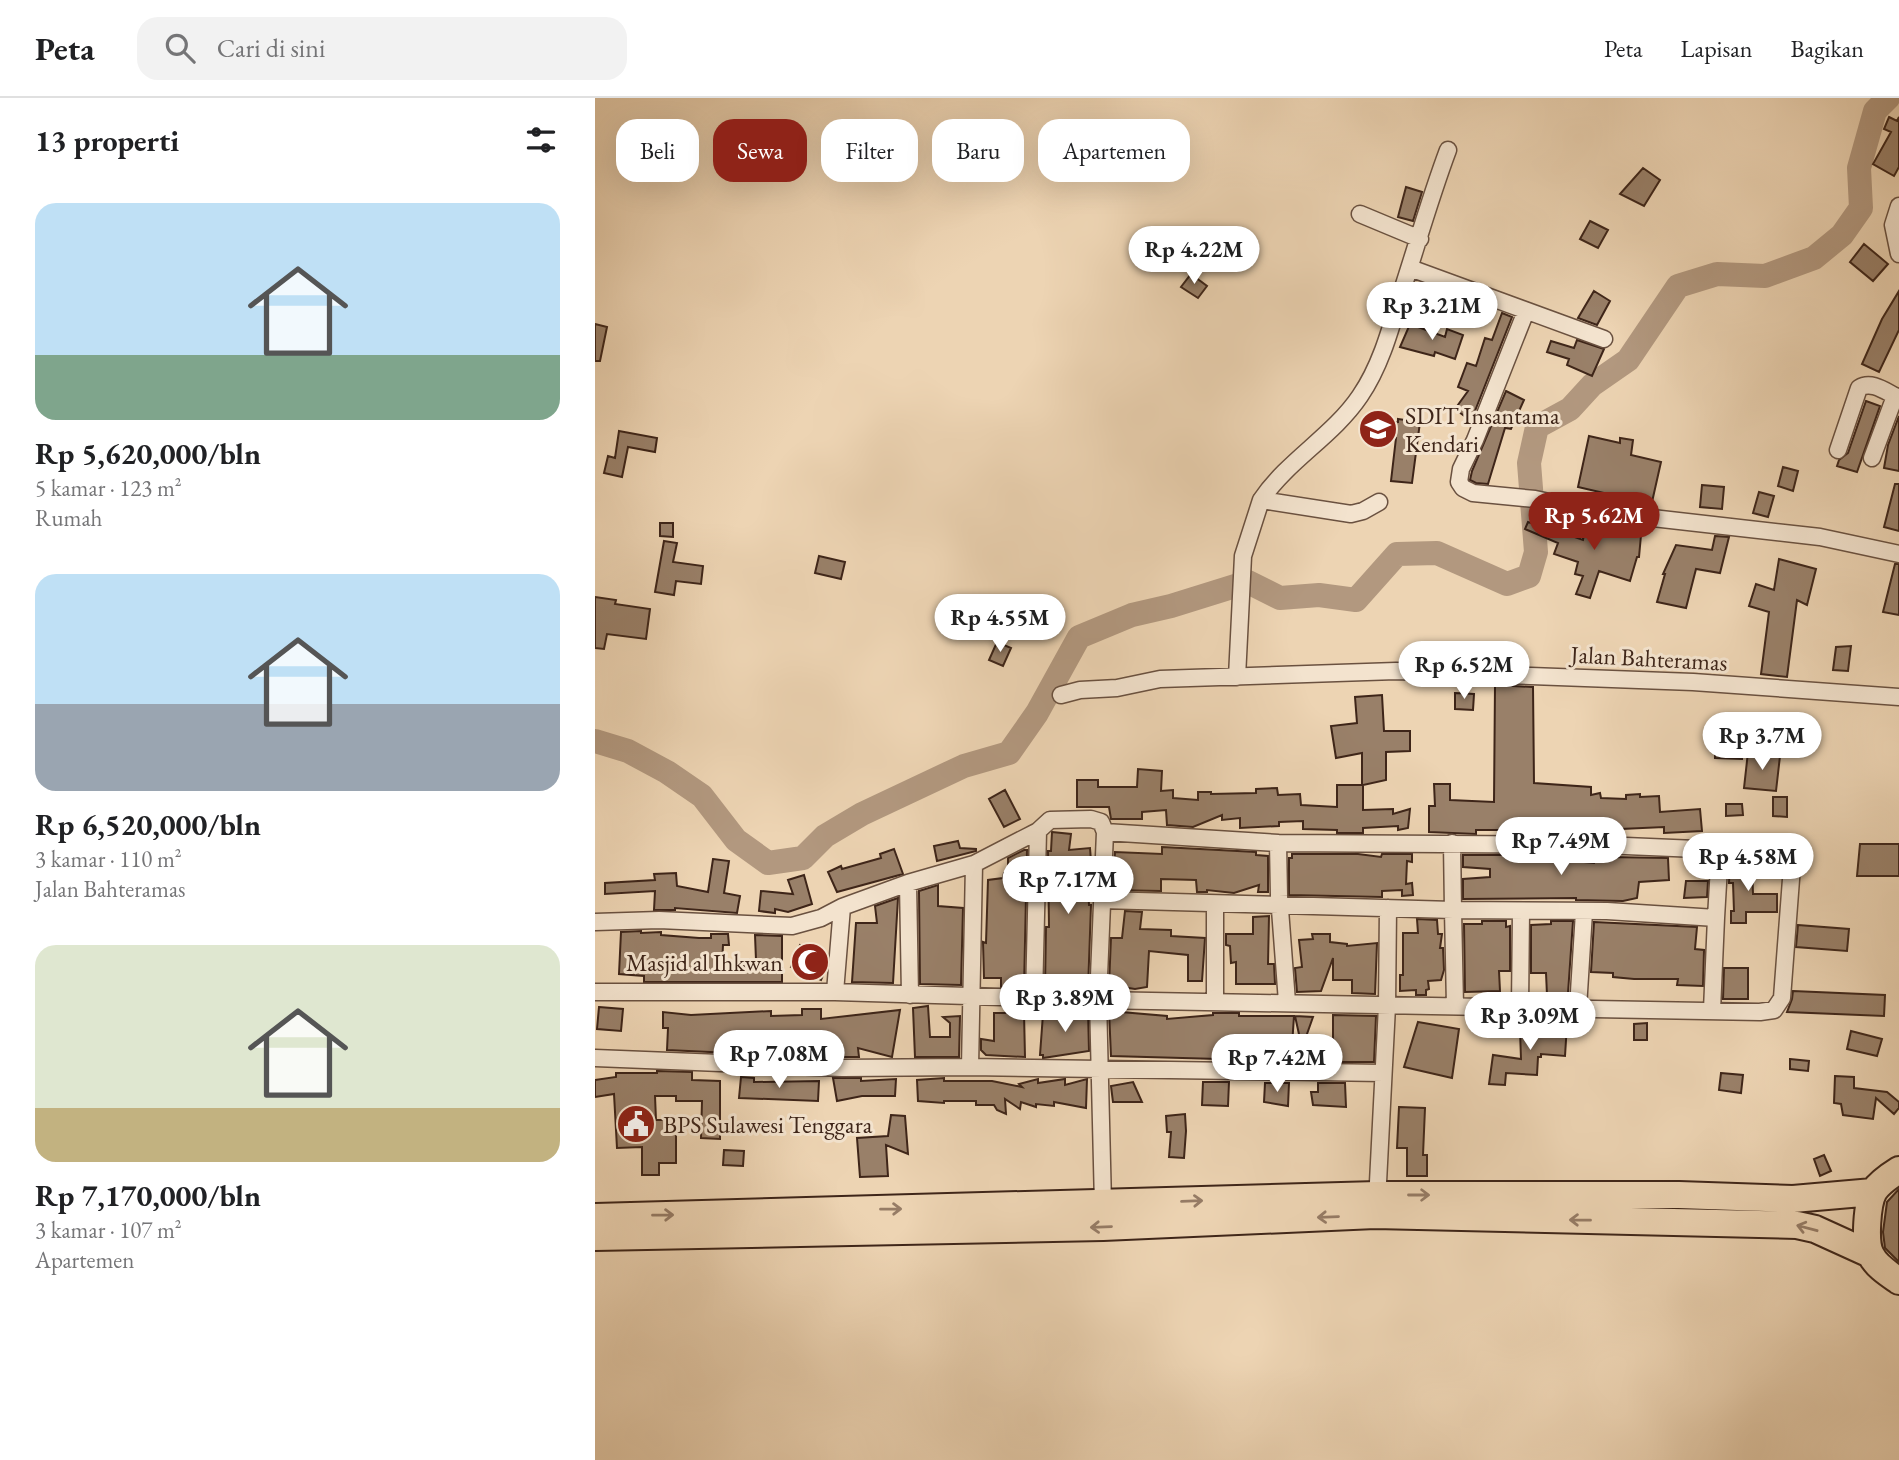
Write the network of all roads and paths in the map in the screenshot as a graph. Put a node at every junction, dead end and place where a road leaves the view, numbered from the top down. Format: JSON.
{"nodes":[{"id":1,"x":1448,"y":150,"type":"dead end"},
{"id":2,"x":1899,"y":206,"type":"edge"},
{"id":3,"x":1360,"y":214,"type":"dead end"},
{"id":4,"x":1420,"y":239,"type":"junction"},
{"id":5,"x":1899,"y":254,"type":"edge"},
{"id":6,"x":1410,"y":268,"type":"junction"},
{"id":7,"x":1526,"y":310,"type":"junction"},
{"id":8,"x":1604,"y":339,"type":"dead end"},
{"id":9,"x":1897,"y":397,"type":"edge"},
{"id":10,"x":1838,"y":450,"type":"dead end"},
{"id":11,"x":1872,"y":458,"type":"dead end"},
{"id":12,"x":1261,"y":500,"type":"junction"},
{"id":13,"x":1379,"y":502,"type":"dead end"},
{"id":14,"x":1899,"y":554,"type":"edge"},
{"id":15,"x":1237,"y":677,"type":"junction"},
{"id":16,"x":1061,"y":695,"type":"dead end"},
{"id":17,"x":1899,"y":697,"type":"edge"},
{"id":18,"x":1038,"y":831,"type":"junction"},
{"id":19,"x":1105,"y":832,"type":"junction"},
{"id":20,"x":1278,"y":842,"type":"junction"},
{"id":21,"x":1452,"y":843,"type":"junction"},
{"id":22,"x":1720,"y":849,"type":"junction"},
{"id":23,"x":974,"y":864,"type":"junction"},
{"id":24,"x":908,"y":883,"type":"junction"},
{"id":25,"x":1102,"y":900,"type":"junction"},
{"id":26,"x":1216,"y":904,"type":"junction"},
{"id":27,"x":1280,"y":906,"type":"junction"},
{"id":28,"x":842,"y":907,"type":"junction"},
{"id":29,"x":1388,"y":908,"type":"junction"},
{"id":30,"x":1453,"y":910,"type":"junction"},
{"id":31,"x":1521,"y":911,"type":"junction"},
{"id":32,"x":1584,"y":912,"type":"junction"},
{"id":33,"x":1716,"y":918,"type":"junction"},
{"id":34,"x":595,"y":922,"type":"edge"},
{"id":35,"x":595,"y":992,"type":"edge"},
{"id":36,"x":835,"y":992,"type":"junction"},
{"id":37,"x":910,"y":995,"type":"junction"},
{"id":38,"x":972,"y":997,"type":"junction"},
{"id":39,"x":1034,"y":998,"type":"junction"},
{"id":40,"x":1098,"y":1000,"type":"junction"},
{"id":41,"x":1215,"y":1001,"type":"junction"},
{"id":42,"x":1287,"y":1002,"type":"junction"},
{"id":43,"x":1387,"y":1006,"type":"junction"},
{"id":44,"x":1455,"y":1006,"type":"junction"},
{"id":45,"x":1520,"y":1007,"type":"junction"},
{"id":46,"x":1579,"y":1008,"type":"junction"},
{"id":47,"x":1712,"y":1010,"type":"junction"},
{"id":48,"x":595,"y":1058,"type":"edge"},
{"id":49,"x":970,"y":1067,"type":"junction"},
{"id":50,"x":1099,"y":1069,"type":"junction"},
{"id":51,"x":1383,"y":1073,"type":"junction"},
{"id":52,"x":1899,"y":1170,"type":"edge"},
{"id":53,"x":1874,"y":1192,"type":"junction"},
{"id":54,"x":1103,"y":1204,"type":"junction"},
{"id":55,"x":1376,"y":1205,"type":"junction"},
{"id":56,"x":595,"y":1217,"type":"edge"},
{"id":57,"x":595,"y":1237,"type":"edge"},
{"id":58,"x":1870,"y":1254,"type":"junction"},
{"id":59,"x":1899,"y":1280,"type":"edge"}],
"edges":[{"from":1,"to":4,"type":"street"},
{"from":2,"to":5,"type":"street"},
{"from":3,"to":4,"type":"street"},
{"from":4,"to":6,"type":"street"},
{"from":6,"to":7,"type":"street"},
{"from":6,"to":12,"type":"street"},
{"from":7,"to":8,"type":"street"},
{"from":7,"to":14,"type":"street"},
{"from":9,"to":10,"type":"street"},
{"from":9,"to":11,"type":"street"},
{"from":12,"to":13,"type":"street"},
{"from":12,"to":15,"type":"street"},
{"from":15,"to":16,"type":"street","name":"Jalan Bahteramas"},
{"from":15,"to":17,"type":"street","name":"Jalan Bahteramas"},
{"from":18,"to":19,"type":"street"},
{"from":18,"to":23,"type":"street"},
{"from":18,"to":39,"type":"street"},
{"from":19,"to":20,"type":"street"},
{"from":19,"to":25,"type":"street"},
{"from":20,"to":21,"type":"street"},
{"from":20,"to":27,"type":"street"},
{"from":21,"to":22,"type":"street"},
{"from":21,"to":30,"type":"street"},
{"from":22,"to":33,"type":"street"},
{"from":22,"to":47,"type":"street"},
{"from":23,"to":24,"type":"street"},
{"from":23,"to":38,"type":"street"},
{"from":24,"to":28,"type":"street"},
{"from":24,"to":37,"type":"street"},
{"from":25,"to":26,"type":"street"},
{"from":25,"to":40,"type":"street"},
{"from":26,"to":27,"type":"street"},
{"from":26,"to":41,"type":"street"},
{"from":27,"to":29,"type":"street"},
{"from":27,"to":42,"type":"street"},
{"from":28,"to":34,"type":"street"},
{"from":28,"to":36,"type":"street"},
{"from":29,"to":30,"type":"street"},
{"from":29,"to":43,"type":"street"},
{"from":30,"to":31,"type":"street"},
{"from":30,"to":44,"type":"street"},
{"from":31,"to":32,"type":"street"},
{"from":31,"to":45,"type":"street"},
{"from":32,"to":33,"type":"street"},
{"from":32,"to":46,"type":"street"},
{"from":33,"to":47,"type":"street"},
{"from":35,"to":36,"type":"street"},
{"from":36,"to":37,"type":"street"},
{"from":37,"to":38,"type":"street"},
{"from":38,"to":39,"type":"street"},
{"from":38,"to":49,"type":"street"},
{"from":39,"to":40,"type":"street"},
{"from":40,"to":41,"type":"street"},
{"from":40,"to":50,"type":"street"},
{"from":41,"to":42,"type":"street"},
{"from":42,"to":43,"type":"street"},
{"from":43,"to":44,"type":"street"},
{"from":43,"to":51,"type":"street"},
{"from":44,"to":45,"type":"street"},
{"from":45,"to":46,"type":"street"},
{"from":46,"to":47,"type":"street"},
{"from":48,"to":49,"type":"street"},
{"from":49,"to":50,"type":"street"},
{"from":50,"to":51,"type":"street"},
{"from":50,"to":54,"type":"street"},
{"from":51,"to":55,"type":"street"},
{"from":52,"to":53,"type":"highway"},
{"from":55,"to":53,"type":"highway","one_way":true},
{"from":53,"to":58,"type":"highway"},
{"from":54,"to":55,"type":"highway","one_way":true},
{"from":56,"to":54,"type":"highway","one_way":true},
{"from":55,"to":57,"type":"highway","one_way":true},
{"from":58,"to":55,"type":"highway","one_way":true},
{"from":58,"to":59,"type":"highway"}]}
